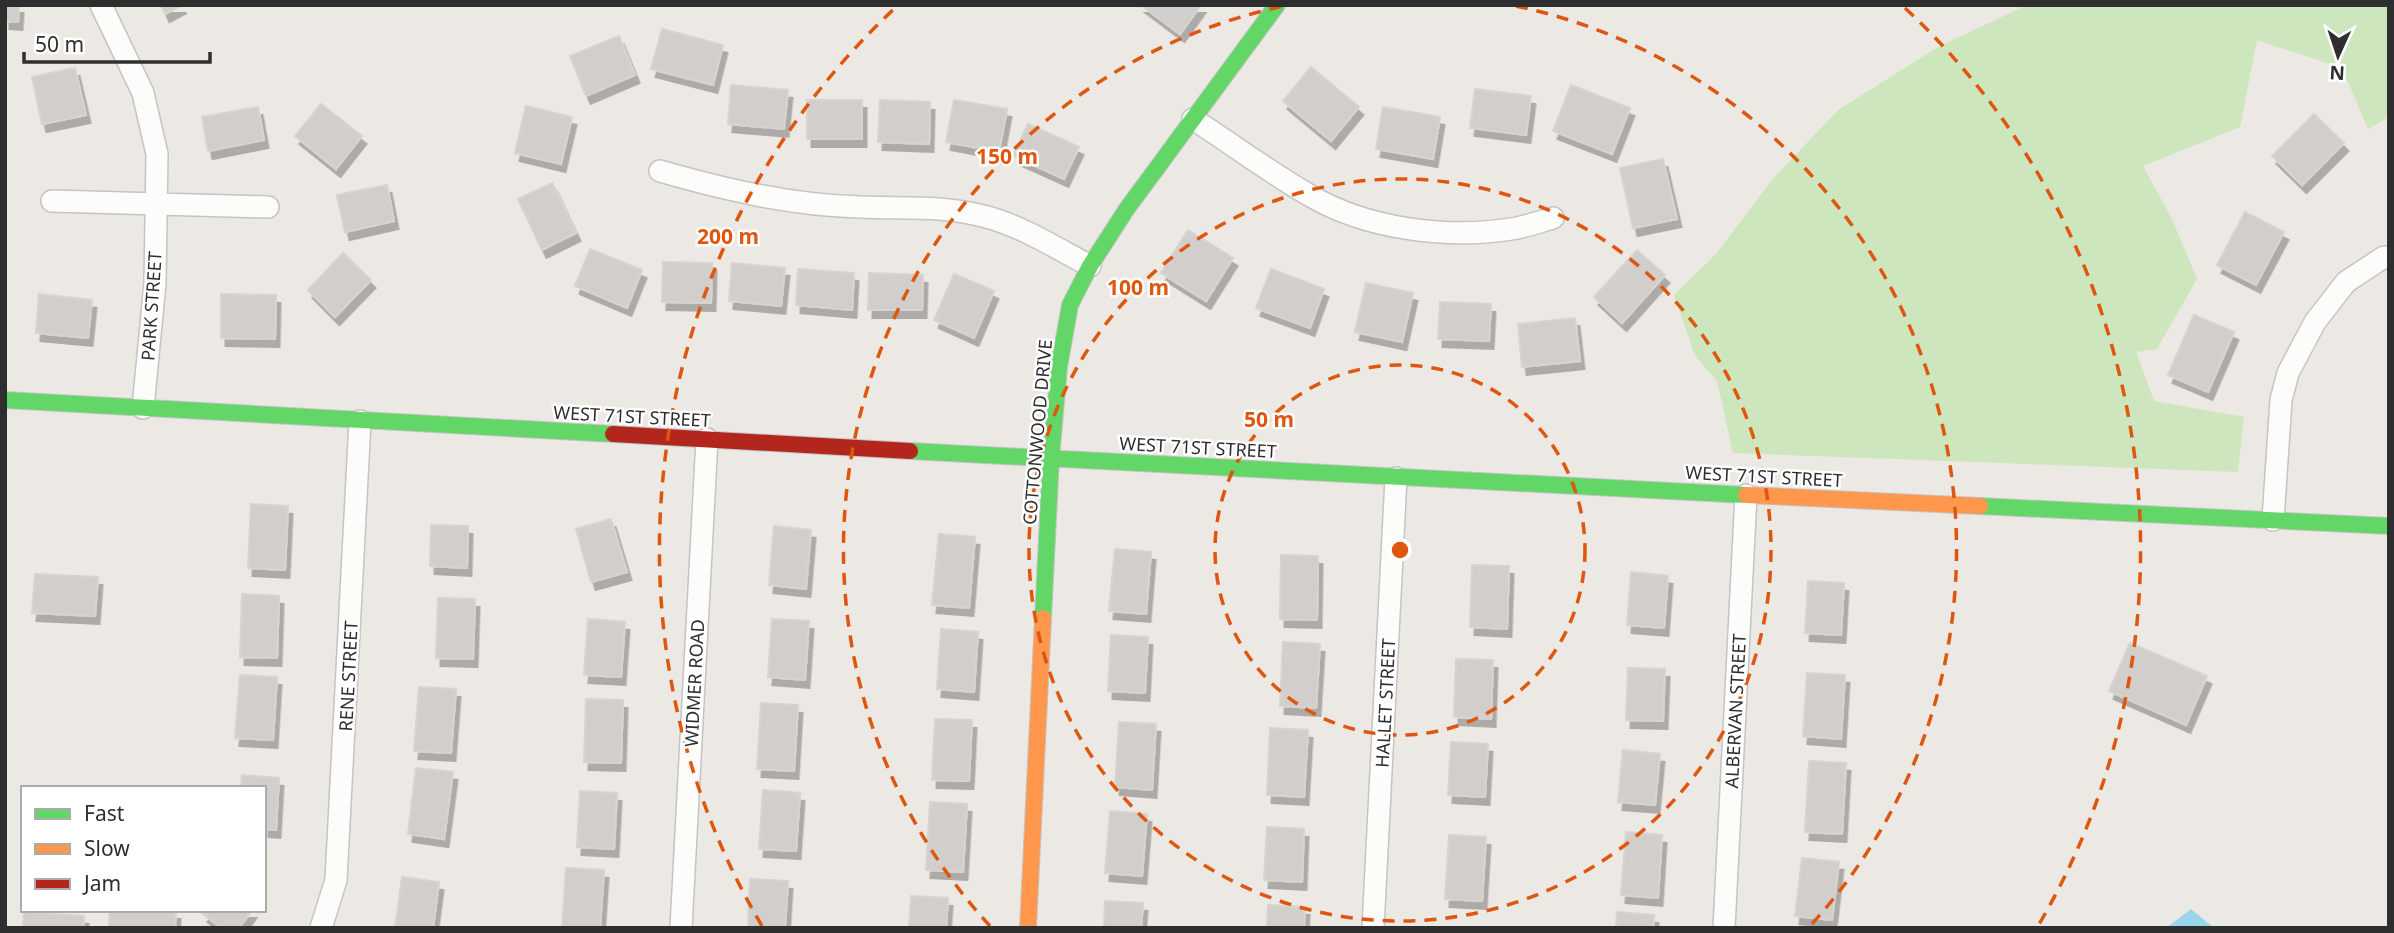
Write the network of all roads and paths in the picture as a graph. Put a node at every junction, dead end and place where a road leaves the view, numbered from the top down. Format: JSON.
{"nodes":[{"id":1,"x":101,"y":5,"type":"edge"},
{"id":2,"x":1277,"y":5,"type":"edge"},
{"id":3,"x":1193,"y":119,"type":"junction"},
{"id":4,"x":660,"y":171,"type":"dead end"},
{"id":5,"x":52,"y":201,"type":"dead end"},
{"id":6,"x":156,"y":204,"type":"junction"},
{"id":7,"x":268,"y":207,"type":"dead end"},
{"id":8,"x":1553,"y":218,"type":"dead end"},
{"id":9,"x":2384,"y":257,"type":"dead end"},
{"id":10,"x":1090,"y":266,"type":"junction"},
{"id":11,"x":5,"y":400,"type":"edge"},
{"id":12,"x":143,"y":408,"type":"junction"},
{"id":13,"x":360,"y":421,"type":"junction"},
{"id":14,"x":707,"y":439,"type":"junction"},
{"id":15,"x":1051,"y":458,"type":"junction"},
{"id":16,"x":1396,"y":478,"type":"junction"},
{"id":17,"x":1746,"y":495,"type":"junction"},
{"id":18,"x":2273,"y":520,"type":"junction"},
{"id":19,"x":2389,"y":526,"type":"edge"},
{"id":20,"x":321,"y":928,"type":"edge"},
{"id":21,"x":681,"y":928,"type":"edge"},
{"id":22,"x":1028,"y":928,"type":"edge"},
{"id":23,"x":1373,"y":928,"type":"edge"},
{"id":24,"x":1724,"y":928,"type":"edge"}],
"edges":[{"from":1,"to":6,"type":"street","name":"PARK STREET"},
{"from":2,"to":3,"type":"street","name":"COTTONWOOD DRIVE"},
{"from":3,"to":8,"type":"street"},
{"from":3,"to":10,"type":"street","name":"COTTONWOOD DRIVE"},
{"from":4,"to":10,"type":"street"},
{"from":5,"to":6,"type":"street"},
{"from":6,"to":7,"type":"street"},
{"from":6,"to":12,"type":"street","name":"PARK STREET"},
{"from":9,"to":18,"type":"street"},
{"from":10,"to":15,"type":"street","name":"COTTONWOOD DRIVE"},
{"from":11,"to":12,"type":"street","name":"WEST 71ST STREET"},
{"from":12,"to":13,"type":"street","name":"WEST 71ST STREET"},
{"from":13,"to":14,"type":"street","name":"WEST 71ST STREET"},
{"from":13,"to":20,"type":"street","name":"RENE STREET"},
{"from":14,"to":15,"type":"street","name":"WEST 71ST STREET"},
{"from":14,"to":21,"type":"street","name":"WIDMER ROAD"},
{"from":15,"to":16,"type":"street","name":"WEST 71ST STREET"},
{"from":15,"to":22,"type":"street","name":"COTTONWOOD DRIVE"},
{"from":16,"to":17,"type":"street","name":"WEST 71ST STREET"},
{"from":16,"to":23,"type":"street","name":"HALLET STREET"},
{"from":17,"to":18,"type":"street","name":"WEST 71ST STREET"},
{"from":17,"to":24,"type":"street","name":"ALBERVAN STREET"},
{"from":18,"to":19,"type":"street","name":"WEST 71ST STREET"}]}
